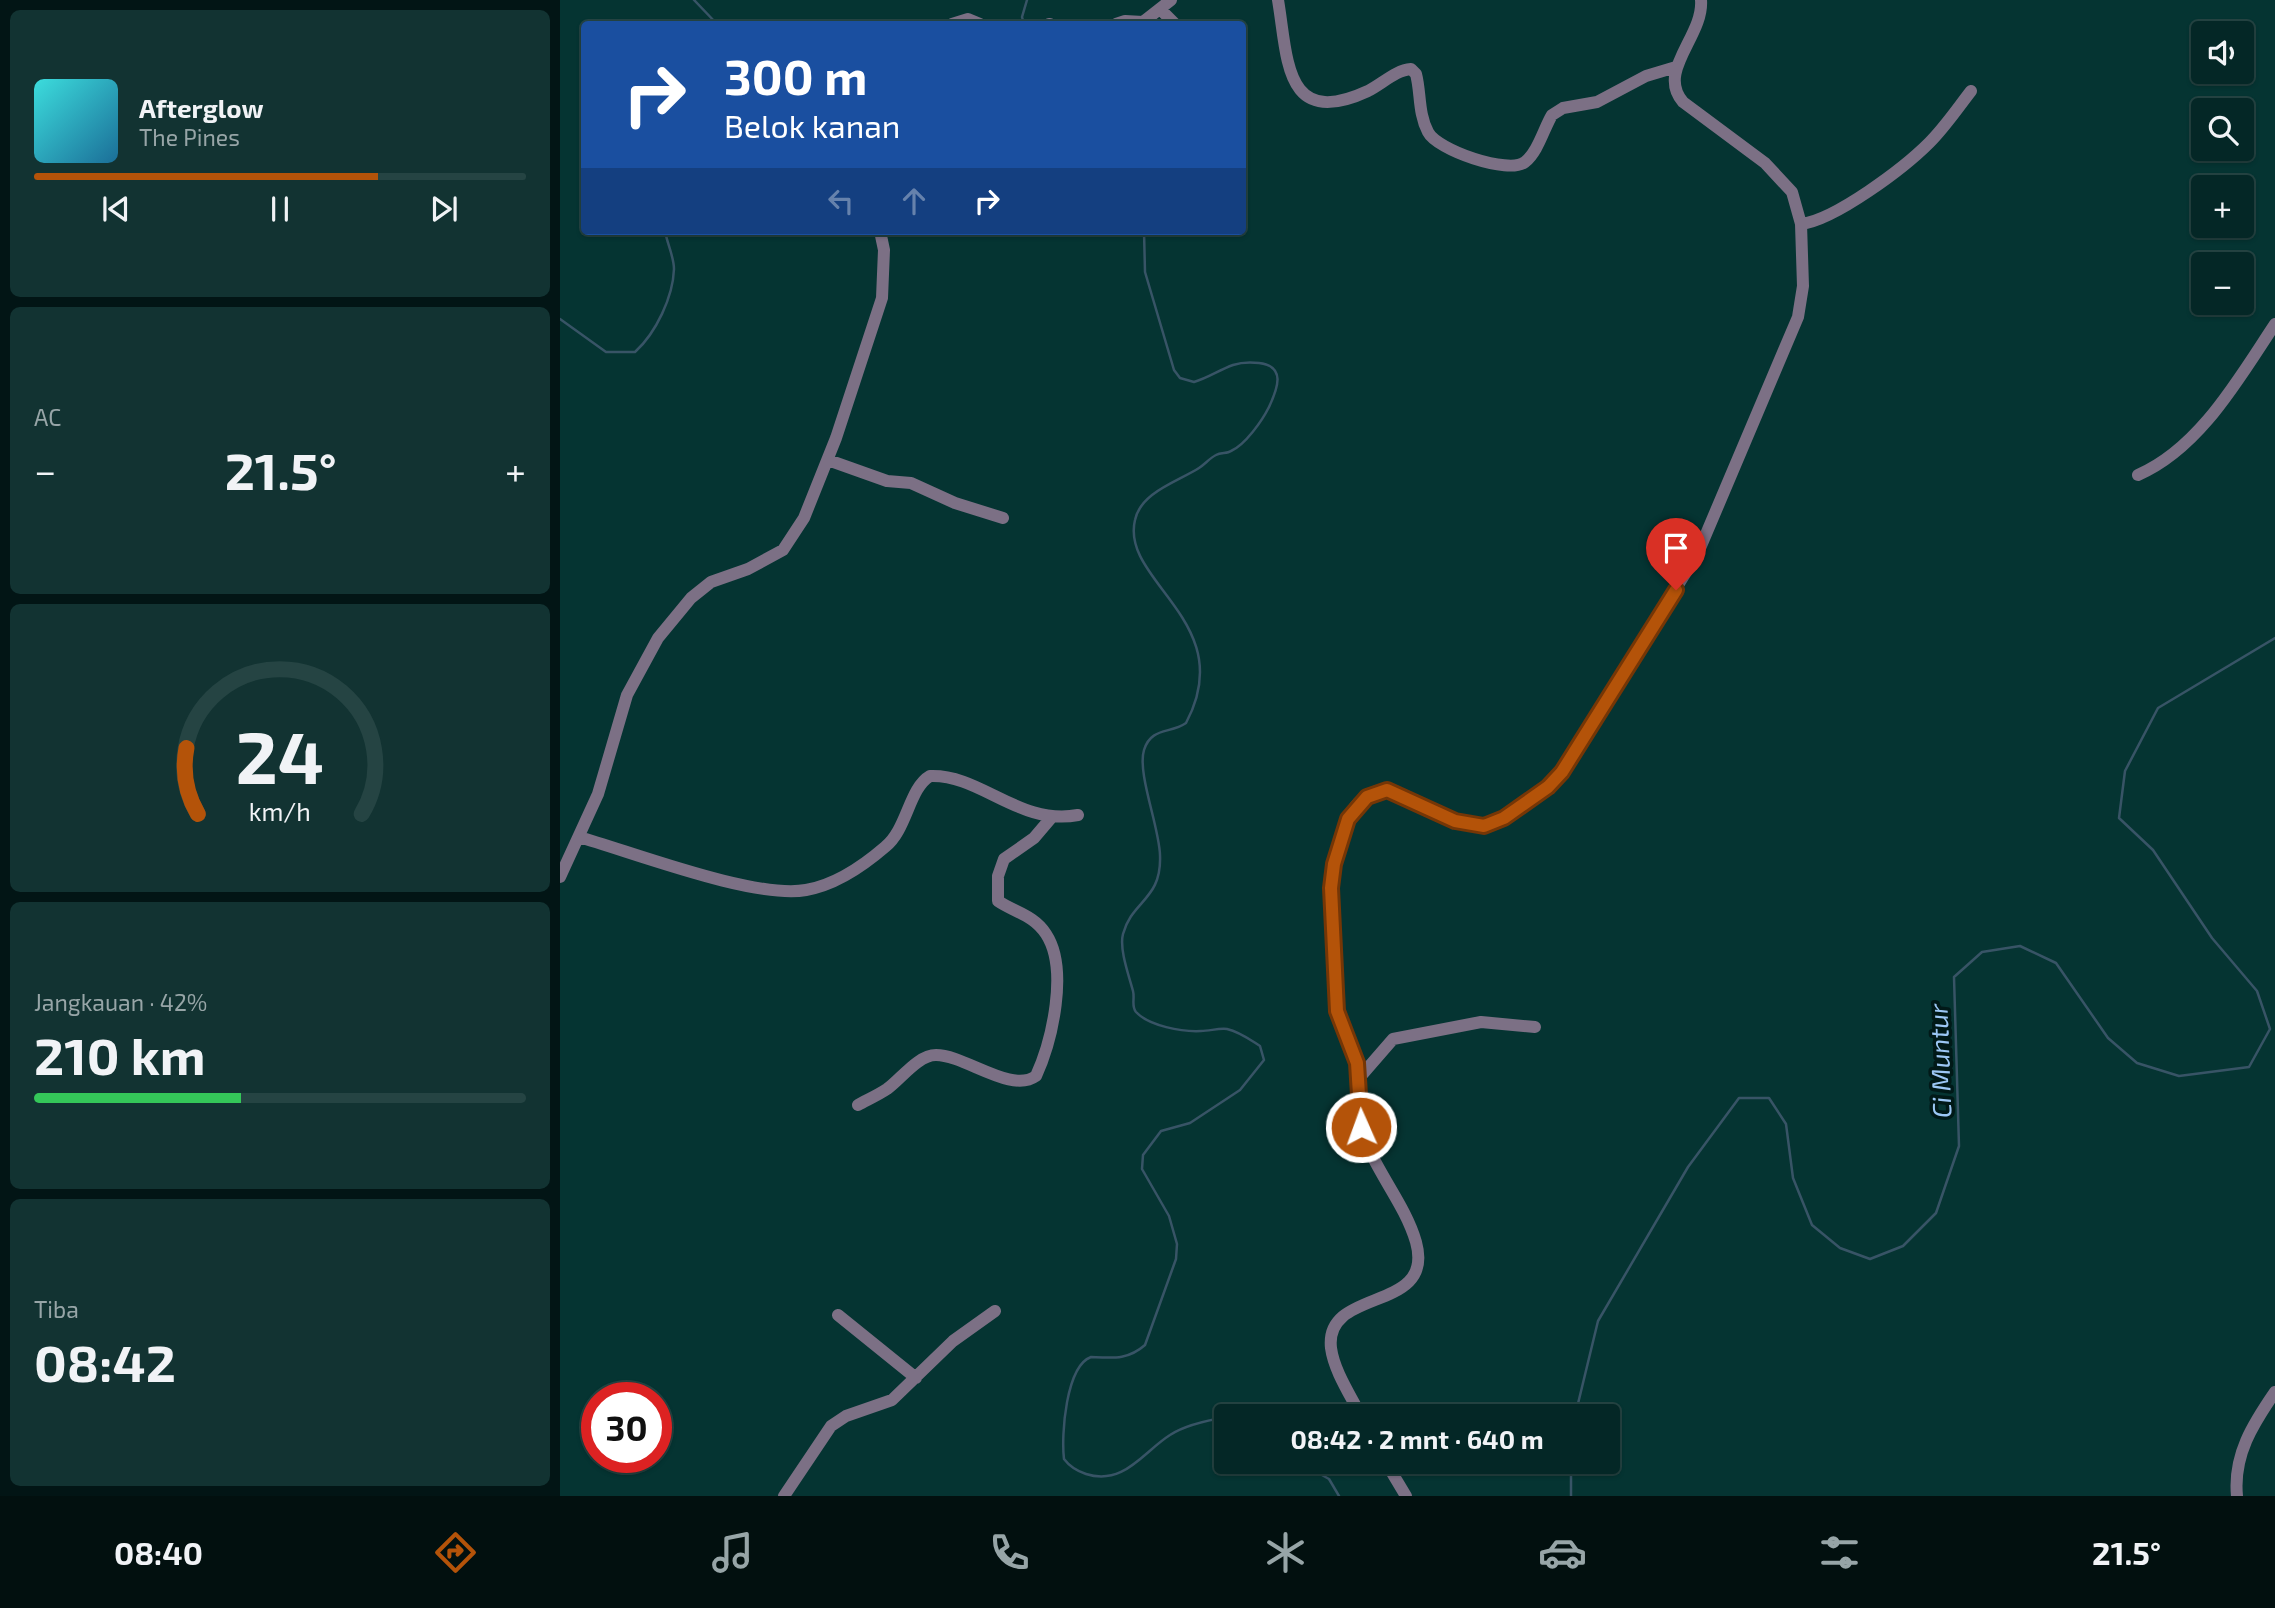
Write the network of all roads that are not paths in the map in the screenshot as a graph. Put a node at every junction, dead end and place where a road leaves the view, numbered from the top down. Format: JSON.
{"nodes":[{"id":1,"x":1171,"y":0,"type":"edge"},
{"id":2,"x":1278,"y":0,"type":"edge"},
{"id":3,"x":1701,"y":0,"type":"edge"},
{"id":4,"x":1160,"y":9,"type":"junction"},
{"id":5,"x":1144,"y":21,"type":"edge"},
{"id":6,"x":1172,"y":21,"type":"edge"},
{"id":7,"x":1676,"y":67,"type":"junction"},
{"id":8,"x":1971,"y":91,"type":"dead end"},
{"id":9,"x":1801,"y":224,"type":"junction"},
{"id":10,"x":880,"y":235,"type":"edge"},
{"id":11,"x":2275,"y":324,"type":"edge"},
{"id":12,"x":828,"y":460,"type":"junction"},
{"id":13,"x":2138,"y":475,"type":"dead end"},
{"id":14,"x":1003,"y":518,"type":"dead end"},
{"id":15,"x":1077,"y":816,"type":"dead end"},
{"id":16,"x":1051,"y":818,"type":"junction"},
{"id":17,"x":579,"y":837,"type":"junction"},
{"id":18,"x":560,"y":877,"type":"edge"},
{"id":19,"x":1535,"y":1027,"type":"dead end"},
{"id":20,"x":1360,"y":1077,"type":"junction"},
{"id":21,"x":858,"y":1105,"type":"dead end"},
{"id":22,"x":995,"y":1311,"type":"dead end"},
{"id":23,"x":838,"y":1315,"type":"dead end"},
{"id":24,"x":916,"y":1378,"type":"junction"},
{"id":25,"x":2275,"y":1392,"type":"edge"},
{"id":26,"x":1356,"y":1404,"type":"edge"},
{"id":27,"x":1393,"y":1474,"type":"edge"},
{"id":28,"x":784,"y":1496,"type":"edge"},
{"id":29,"x":1406,"y":1496,"type":"edge"},
{"id":30,"x":2236,"y":1496,"type":"edge"}],
"edges":[{"from":1,"to":4,"type":"street"},
{"from":2,"to":7,"type":"street"},
{"from":3,"to":7,"type":"street"},
{"from":4,"to":5,"type":"street"},
{"from":4,"to":6,"type":"street"},
{"from":7,"to":9,"type":"street"},
{"from":8,"to":9,"type":"street"},
{"from":9,"to":20,"type":"street"},
{"from":10,"to":12,"type":"street"},
{"from":11,"to":13,"type":"street"},
{"from":12,"to":14,"type":"street"},
{"from":12,"to":17,"type":"street"},
{"from":15,"to":16,"type":"street"},
{"from":16,"to":17,"type":"street"},
{"from":16,"to":21,"type":"street"},
{"from":17,"to":18,"type":"street"},
{"from":19,"to":20,"type":"street"},
{"from":20,"to":26,"type":"street"},
{"from":22,"to":24,"type":"street"},
{"from":23,"to":24,"type":"street"},
{"from":24,"to":28,"type":"street"},
{"from":25,"to":30,"type":"street"},
{"from":27,"to":29,"type":"street"}]}
